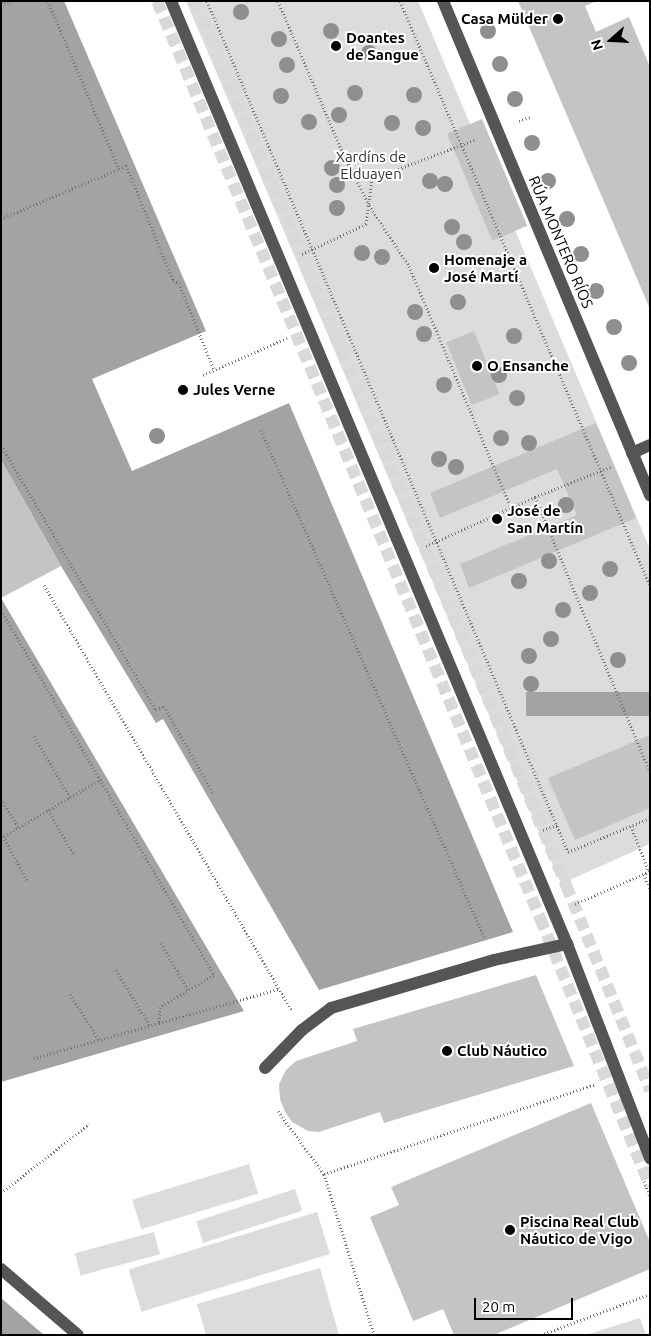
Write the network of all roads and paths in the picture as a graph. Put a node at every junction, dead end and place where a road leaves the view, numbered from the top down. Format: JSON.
{"nodes":[{"id":1,"x":11,"y":1,"type":"edge"},
{"id":2,"x":48,"y":1,"type":"edge"},
{"id":3,"x":171,"y":1,"type":"edge"},
{"id":4,"x":206,"y":1,"type":"edge"},
{"id":5,"x":278,"y":1,"type":"edge"},
{"id":6,"x":400,"y":1,"type":"edge"},
{"id":7,"x":443,"y":1,"type":"edge"},
{"id":8,"x":1,"y":5,"type":"edge"},
{"id":9,"x":484,"y":136,"type":"dead end"},
{"id":10,"x":462,"y":145,"type":"junction"},
{"id":11,"x":119,"y":169,"type":"junction"},
{"id":12,"x":369,"y":205,"type":"junction"},
{"id":13,"x":1,"y":219,"type":"edge"},
{"id":14,"x":312,"y":249,"type":"junction"},
{"id":15,"x":302,"y":254,"type":"dead end"},
{"id":16,"x":308,"y":329,"type":"junction"},
{"id":17,"x":214,"y":370,"type":"junction"},
{"id":18,"x":203,"y":375,"type":"dead end"},
{"id":19,"x":260,"y":430,"type":"dead end"},
{"id":20,"x":1,"y":445,"type":"edge"},
{"id":21,"x":650,"y":445,"type":"edge"},
{"id":22,"x":632,"y":453,"type":"junction"},
{"id":23,"x":616,"y":465,"type":"dead end"},
{"id":24,"x":601,"y":472,"type":"junction"},
{"id":25,"x":650,"y":495,"type":"edge"},
{"id":26,"x":535,"y":497,"type":"junction"},
{"id":27,"x":511,"y":508,"type":"junction"},
{"id":28,"x":435,"y":542,"type":"junction"},
{"id":29,"x":426,"y":547,"type":"dead end"},
{"id":30,"x":44,"y":585,"type":"dead end"},
{"id":31,"x":650,"y":586,"type":"edge"},
{"id":32,"x":1,"y":610,"type":"edge"},
{"id":33,"x":34,"y":736,"type":"dead end"},
{"id":34,"x":650,"y":772,"type":"edge"},
{"id":35,"x":101,"y":779,"type":"junction"},
{"id":36,"x":213,"y":793,"type":"dead end"},
{"id":37,"x":70,"y":797,"type":"junction"},
{"id":38,"x":1,"y":799,"type":"edge"},
{"id":39,"x":48,"y":810,"type":"junction"},
{"id":40,"x":650,"y":818,"type":"edge"},
{"id":41,"x":557,"y":825,"type":"junction"},
{"id":42,"x":631,"y":826,"type":"junction"},
{"id":43,"x":19,"y":828,"type":"junction"},
{"id":44,"x":545,"y":829,"type":"dead end"},
{"id":45,"x":2,"y":837,"type":"edge"},
{"id":46,"x":74,"y":856,"type":"dead end"},
{"id":47,"x":649,"y":872,"type":"edge"},
{"id":48,"x":644,"y":874,"type":"junction"},
{"id":49,"x":28,"y":880,"type":"dead end"},
{"id":50,"x":650,"y":889,"type":"edge"},
{"id":51,"x":554,"y":913,"type":"junction"},
{"id":52,"x":161,"y":943,"type":"dead end"},
{"id":53,"x":566,"y":944,"type":"junction"},
{"id":54,"x":487,"y":945,"type":"dead end"},
{"id":55,"x":116,"y":970,"type":"dead end"},
{"id":56,"x":188,"y":990,"type":"junction"},
{"id":57,"x":278,"y":990,"type":"junction"},
{"id":58,"x":70,"y":994,"type":"dead end"},
{"id":59,"x":159,"y":1023,"type":"junction"},
{"id":60,"x":150,"y":1026,"type":"junction"},
{"id":61,"x":302,"y":1030,"type":"junction"},
{"id":62,"x":99,"y":1040,"type":"junction"},
{"id":63,"x":31,"y":1059,"type":"dead end"},
{"id":64,"x":265,"y":1068,"type":"dead end"},
{"id":65,"x":618,"y":1077,"type":"junction"},
{"id":66,"x":278,"y":1111,"type":"dead end"},
{"id":67,"x":89,"y":1124,"type":"dead end"},
{"id":68,"x":650,"y":1158,"type":"edge"},
{"id":69,"x":324,"y":1174,"type":"junction"},
{"id":70,"x":1,"y":1193,"type":"edge"},
{"id":71,"x":1,"y":1269,"type":"edge"},
{"id":72,"x":650,"y":1294,"type":"edge"},
{"id":73,"x":78,"y":1335,"type":"edge"},
{"id":74,"x":374,"y":1335,"type":"edge"},
{"id":75,"x":541,"y":1335,"type":"edge"}],
"edges":[{"from":1,"to":8,"type":"path"},
{"from":2,"to":11,"type":"path"},
{"from":3,"to":16,"type":"street"},
{"from":4,"to":14,"type":"path"},
{"from":5,"to":12,"type":"path"},
{"from":6,"to":10,"type":"path"},
{"from":7,"to":22,"type":"street","name":"RÚA MONTERO RÍOS"},
{"from":9,"to":10,"type":"path"},
{"from":10,"to":12,"type":"path"},
{"from":10,"to":24,"type":"path"},
{"from":11,"to":13,"type":"path"},
{"from":11,"to":17,"type":"path"},
{"from":12,"to":14,"type":"path"},
{"from":12,"to":27,"type":"path"},
{"from":14,"to":15,"type":"path"},
{"from":14,"to":28,"type":"path"},
{"from":16,"to":17,"type":"path"},
{"from":16,"to":51,"type":"street"},
{"from":17,"to":18,"type":"path"},
{"from":19,"to":54,"type":"path"},
{"from":20,"to":36,"type":"path"},
{"from":21,"to":22,"type":"street"},
{"from":22,"to":25,"type":"street","name":"RÚA MONTERO RÍOS"},
{"from":23,"to":24,"type":"path"},
{"from":24,"to":26,"type":"path"},
{"from":24,"to":31,"type":"path"},
{"from":26,"to":27,"type":"path"},
{"from":26,"to":34,"type":"path"},
{"from":27,"to":28,"type":"path"},
{"from":28,"to":29,"type":"path"},
{"from":28,"to":41,"type":"path"},
{"from":30,"to":57,"type":"path"},
{"from":32,"to":35,"type":"path"},
{"from":33,"to":37,"type":"path"},
{"from":35,"to":37,"type":"path"},
{"from":35,"to":56,"type":"path"},
{"from":37,"to":39,"type":"path"},
{"from":38,"to":43,"type":"path"},
{"from":39,"to":43,"type":"path"},
{"from":39,"to":46,"type":"path"},
{"from":40,"to":42,"type":"path"},
{"from":41,"to":42,"type":"path"},
{"from":41,"to":44,"type":"path"},
{"from":42,"to":47,"type":"path"},
{"from":43,"to":45,"type":"path"},
{"from":45,"to":49,"type":"path"},
{"from":47,"to":48,"type":"path"},
{"from":48,"to":50,"type":"path"},
{"from":48,"to":51,"type":"path"},
{"from":51,"to":53,"type":"street"},
{"from":52,"to":56,"type":"path"},
{"from":53,"to":61,"type":"street"},
{"from":53,"to":65,"type":"street"},
{"from":55,"to":60,"type":"path"},
{"from":56,"to":59,"type":"path"},
{"from":57,"to":59,"type":"path"},
{"from":57,"to":61,"type":"path"},
{"from":58,"to":62,"type":"path"},
{"from":59,"to":60,"type":"path"},
{"from":60,"to":62,"type":"path"},
{"from":61,"to":64,"type":"street"},
{"from":62,"to":63,"type":"path"},
{"from":65,"to":68,"type":"street"},
{"from":65,"to":69,"type":"path"},
{"from":66,"to":69,"type":"path"},
{"from":67,"to":70,"type":"path"},
{"from":69,"to":74,"type":"path"},
{"from":71,"to":73,"type":"street"},
{"from":72,"to":75,"type":"path"}]}
